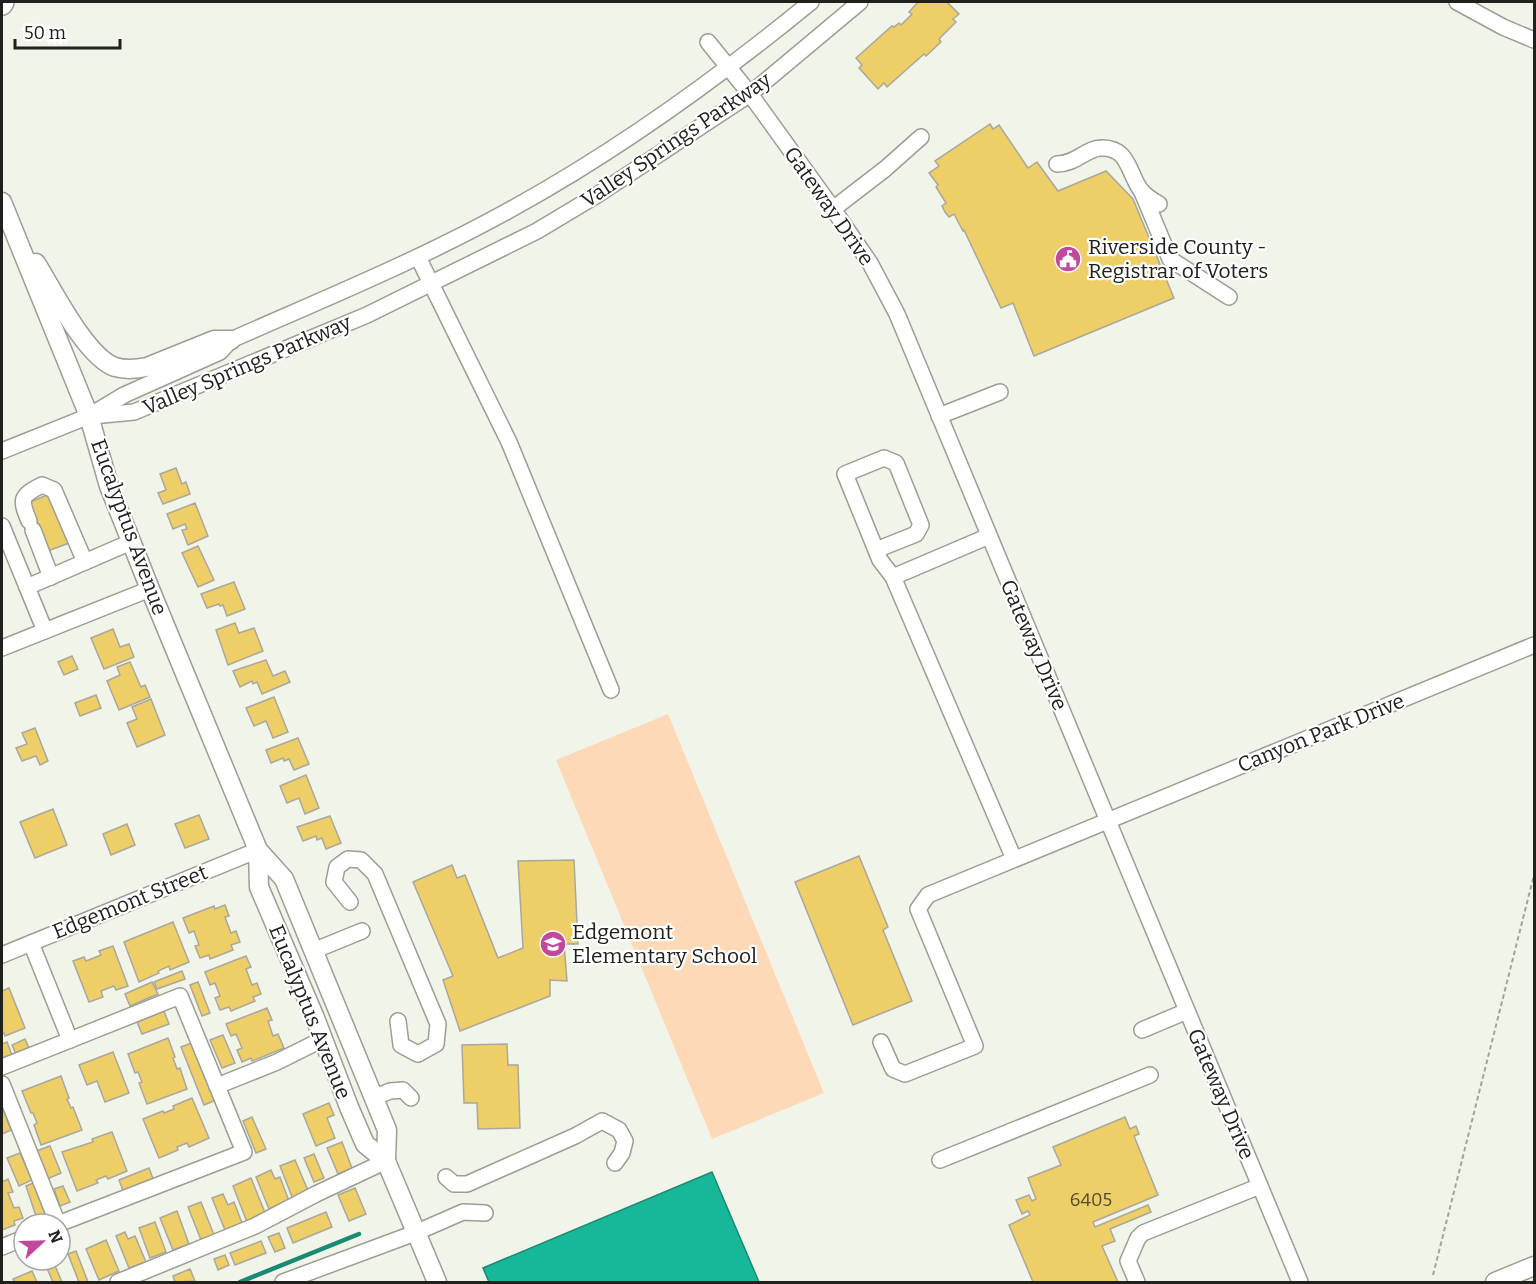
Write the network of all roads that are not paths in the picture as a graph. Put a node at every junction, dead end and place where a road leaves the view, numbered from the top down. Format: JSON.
{"nodes":[{"id":1,"x":811,"y":2,"type":"edge"},
{"id":2,"x":860,"y":2,"type":"edge"},
{"id":3,"x":1458,"y":2,"type":"edge"},
{"id":4,"x":1534,"y":40,"type":"edge"},
{"id":5,"x":708,"y":42,"type":"dead end"},
{"id":6,"x":729,"y":67,"type":"junction"},
{"id":7,"x":750,"y":94,"type":"junction"},
{"id":8,"x":921,"y":137,"type":"dead end"},
{"id":9,"x":1057,"y":164,"type":"dead end"},
{"id":10,"x":1142,"y":192,"type":"junction"},
{"id":11,"x":2,"y":202,"type":"edge"},
{"id":12,"x":1159,"y":204,"type":"dead end"},
{"id":13,"x":833,"y":209,"type":"junction"},
{"id":14,"x":9,"y":221,"type":"junction"},
{"id":15,"x":418,"y":257,"type":"junction"},
{"id":16,"x":431,"y":284,"type":"junction"},
{"id":17,"x":1229,"y":297,"type":"dead end"},
{"id":18,"x":231,"y":340,"type":"junction"},
{"id":19,"x":1000,"y":392,"type":"dead end"},
{"id":20,"x":89,"y":416,"type":"junction"},
{"id":21,"x":939,"y":416,"type":"junction"},
{"id":22,"x":2,"y":451,"type":"edge"},
{"id":23,"x":2,"y":526,"type":"edge"},
{"id":24,"x":989,"y":536,"type":"junction"},
{"id":25,"x":131,"y":542,"type":"junction"},
{"id":26,"x":876,"y":550,"type":"junction"},
{"id":27,"x":85,"y":562,"type":"junction"},
{"id":28,"x":51,"y":577,"type":"junction"},
{"id":29,"x":893,"y":577,"type":"junction"},
{"id":30,"x":27,"y":588,"type":"junction"},
{"id":31,"x":150,"y":589,"type":"junction"},
{"id":32,"x":45,"y":631,"type":"junction"},
{"id":33,"x":1534,"y":645,"type":"edge"},
{"id":34,"x":2,"y":648,"type":"edge"},
{"id":35,"x":611,"y":690,"type":"dead end"},
{"id":36,"x":1107,"y":820,"type":"junction"},
{"id":37,"x":258,"y":850,"type":"junction"},
{"id":38,"x":1014,"y":859,"type":"junction"},
{"id":39,"x":350,"y":902,"type":"dead end"},
{"id":40,"x":362,"y":931,"type":"dead end"},
{"id":41,"x":31,"y":943,"type":"junction"},
{"id":42,"x":313,"y":951,"type":"junction"},
{"id":43,"x":2,"y":955,"type":"edge"},
{"id":44,"x":1187,"y":1011,"type":"junction"},
{"id":45,"x":398,"y":1021,"type":"dead end"},
{"id":46,"x":1142,"y":1030,"type":"dead end"},
{"id":47,"x":323,"y":1039,"type":"junction"},
{"id":48,"x":70,"y":1040,"type":"junction"},
{"id":49,"x":881,"y":1042,"type":"dead end"},
{"id":50,"x":2,"y":1066,"type":"edge"},
{"id":51,"x":1150,"y":1075,"type":"dead end"},
{"id":52,"x":2,"y":1084,"type":"edge"},
{"id":53,"x":218,"y":1086,"type":"junction"},
{"id":54,"x":373,"y":1098,"type":"junction"},
{"id":55,"x":411,"y":1098,"type":"dead end"},
{"id":56,"x":940,"y":1160,"type":"dead end"},
{"id":57,"x":386,"y":1161,"type":"junction"},
{"id":58,"x":615,"y":1163,"type":"dead end"},
{"id":59,"x":446,"y":1177,"type":"dead end"},
{"id":60,"x":1260,"y":1186,"type":"junction"},
{"id":61,"x":53,"y":1212,"type":"edge"},
{"id":62,"x":485,"y":1213,"type":"dead end"},
{"id":63,"x":72,"y":1219,"type":"edge"},
{"id":64,"x":415,"y":1233,"type":"junction"},
{"id":65,"x":1534,"y":1266,"type":"edge"},
{"id":66,"x":118,"y":1282,"type":"edge"},
{"id":67,"x":283,"y":1282,"type":"edge"},
{"id":68,"x":437,"y":1282,"type":"edge"},
{"id":69,"x":1137,"y":1282,"type":"edge"},
{"id":70,"x":1300,"y":1282,"type":"edge"},
{"id":71,"x":1495,"y":1282,"type":"edge"}],
"edges":[{"from":1,"to":6,"type":"street","name":"Valley Springs Parkway"},
{"from":2,"to":7,"type":"street","name":"Valley Springs Parkway"},
{"from":3,"to":4,"type":"street"},
{"from":5,"to":6,"type":"street","name":"Gateway Drive"},
{"from":6,"to":7,"type":"street","name":"Gateway Drive"},
{"from":6,"to":15,"type":"street","name":"Valley Springs Parkway"},
{"from":7,"to":13,"type":"street","name":"Gateway Drive"},
{"from":7,"to":16,"type":"street","name":"Valley Springs Parkway"},
{"from":8,"to":13,"type":"street"},
{"from":9,"to":10,"type":"street"},
{"from":10,"to":12,"type":"street"},
{"from":10,"to":17,"type":"street"},
{"from":11,"to":14,"type":"main road","name":"Eucalyptus Avenue"},
{"from":13,"to":21,"type":"street","name":"Gateway Drive"},
{"from":14,"to":18,"type":"main road"},
{"from":14,"to":20,"type":"main road","name":"Eucalyptus Avenue"},
{"from":15,"to":16,"type":"street"},
{"from":15,"to":18,"type":"street","name":"Valley Springs Parkway"},
{"from":16,"to":20,"type":"street","name":"Valley Springs Parkway"},
{"from":16,"to":35,"type":"street"},
{"from":18,"to":20,"type":"street","name":"Valley Springs Parkway"},
{"from":19,"to":21,"type":"street"},
{"from":20,"to":22,"type":"street"},
{"from":20,"to":25,"type":"main road","name":"Eucalyptus Avenue"},
{"from":21,"to":24,"type":"street","name":"Gateway Drive"},
{"from":23,"to":30,"type":"street"},
{"from":24,"to":29,"type":"street"},
{"from":24,"to":36,"type":"street","name":"Gateway Drive"},
{"from":25,"to":27,"type":"street"},
{"from":25,"to":31,"type":"main road","name":"Eucalyptus Avenue"},
{"from":26,"to":26,"type":"street"},
{"from":26,"to":29,"type":"street"},
{"from":27,"to":28,"type":"street"},
{"from":27,"to":28,"type":"street"},
{"from":28,"to":30,"type":"street"},
{"from":29,"to":38,"type":"street"},
{"from":30,"to":32,"type":"street"},
{"from":31,"to":32,"type":"street"},
{"from":31,"to":37,"type":"main road","name":"Eucalyptus Avenue"},
{"from":32,"to":34,"type":"street"},
{"from":33,"to":36,"type":"street","name":"Canyon Park Drive"},
{"from":36,"to":38,"type":"street","name":"Canyon Park Drive"},
{"from":36,"to":44,"type":"street","name":"Gateway Drive"},
{"from":37,"to":41,"type":"street","name":"Edgemont Street"},
{"from":37,"to":42,"type":"main road","name":"Eucalyptus Avenue"},
{"from":37,"to":47,"type":"main road","name":"Eucalyptus Avenue"},
{"from":38,"to":49,"type":"street","name":"Canyon Park Drive"},
{"from":39,"to":45,"type":"street"},
{"from":40,"to":42,"type":"street"},
{"from":41,"to":43,"type":"street","name":"Edgemont Street"},
{"from":41,"to":48,"type":"street"},
{"from":42,"to":54,"type":"main road","name":"Eucalyptus Avenue"},
{"from":44,"to":46,"type":"street"},
{"from":44,"to":60,"type":"street","name":"Gateway Drive"},
{"from":47,"to":53,"type":"street"},
{"from":47,"to":57,"type":"main road","name":"Eucalyptus Avenue"},
{"from":48,"to":50,"type":"street"},
{"from":48,"to":53,"type":"street"},
{"from":51,"to":56,"type":"street"},
{"from":52,"to":61,"type":"street"},
{"from":53,"to":63,"type":"street"},
{"from":54,"to":55,"type":"street"},
{"from":54,"to":57,"type":"main road","name":"Eucalyptus Avenue"},
{"from":57,"to":64,"type":"main road","name":"Eucalyptus Avenue"},
{"from":57,"to":66,"type":"street"},
{"from":58,"to":59,"type":"street"},
{"from":60,"to":69,"type":"street"},
{"from":60,"to":70,"type":"street","name":"Gateway Drive"},
{"from":62,"to":64,"type":"street"},
{"from":64,"to":67,"type":"street"},
{"from":64,"to":68,"type":"main road","name":"Eucalyptus Avenue"},
{"from":65,"to":71,"type":"main road"}]}
